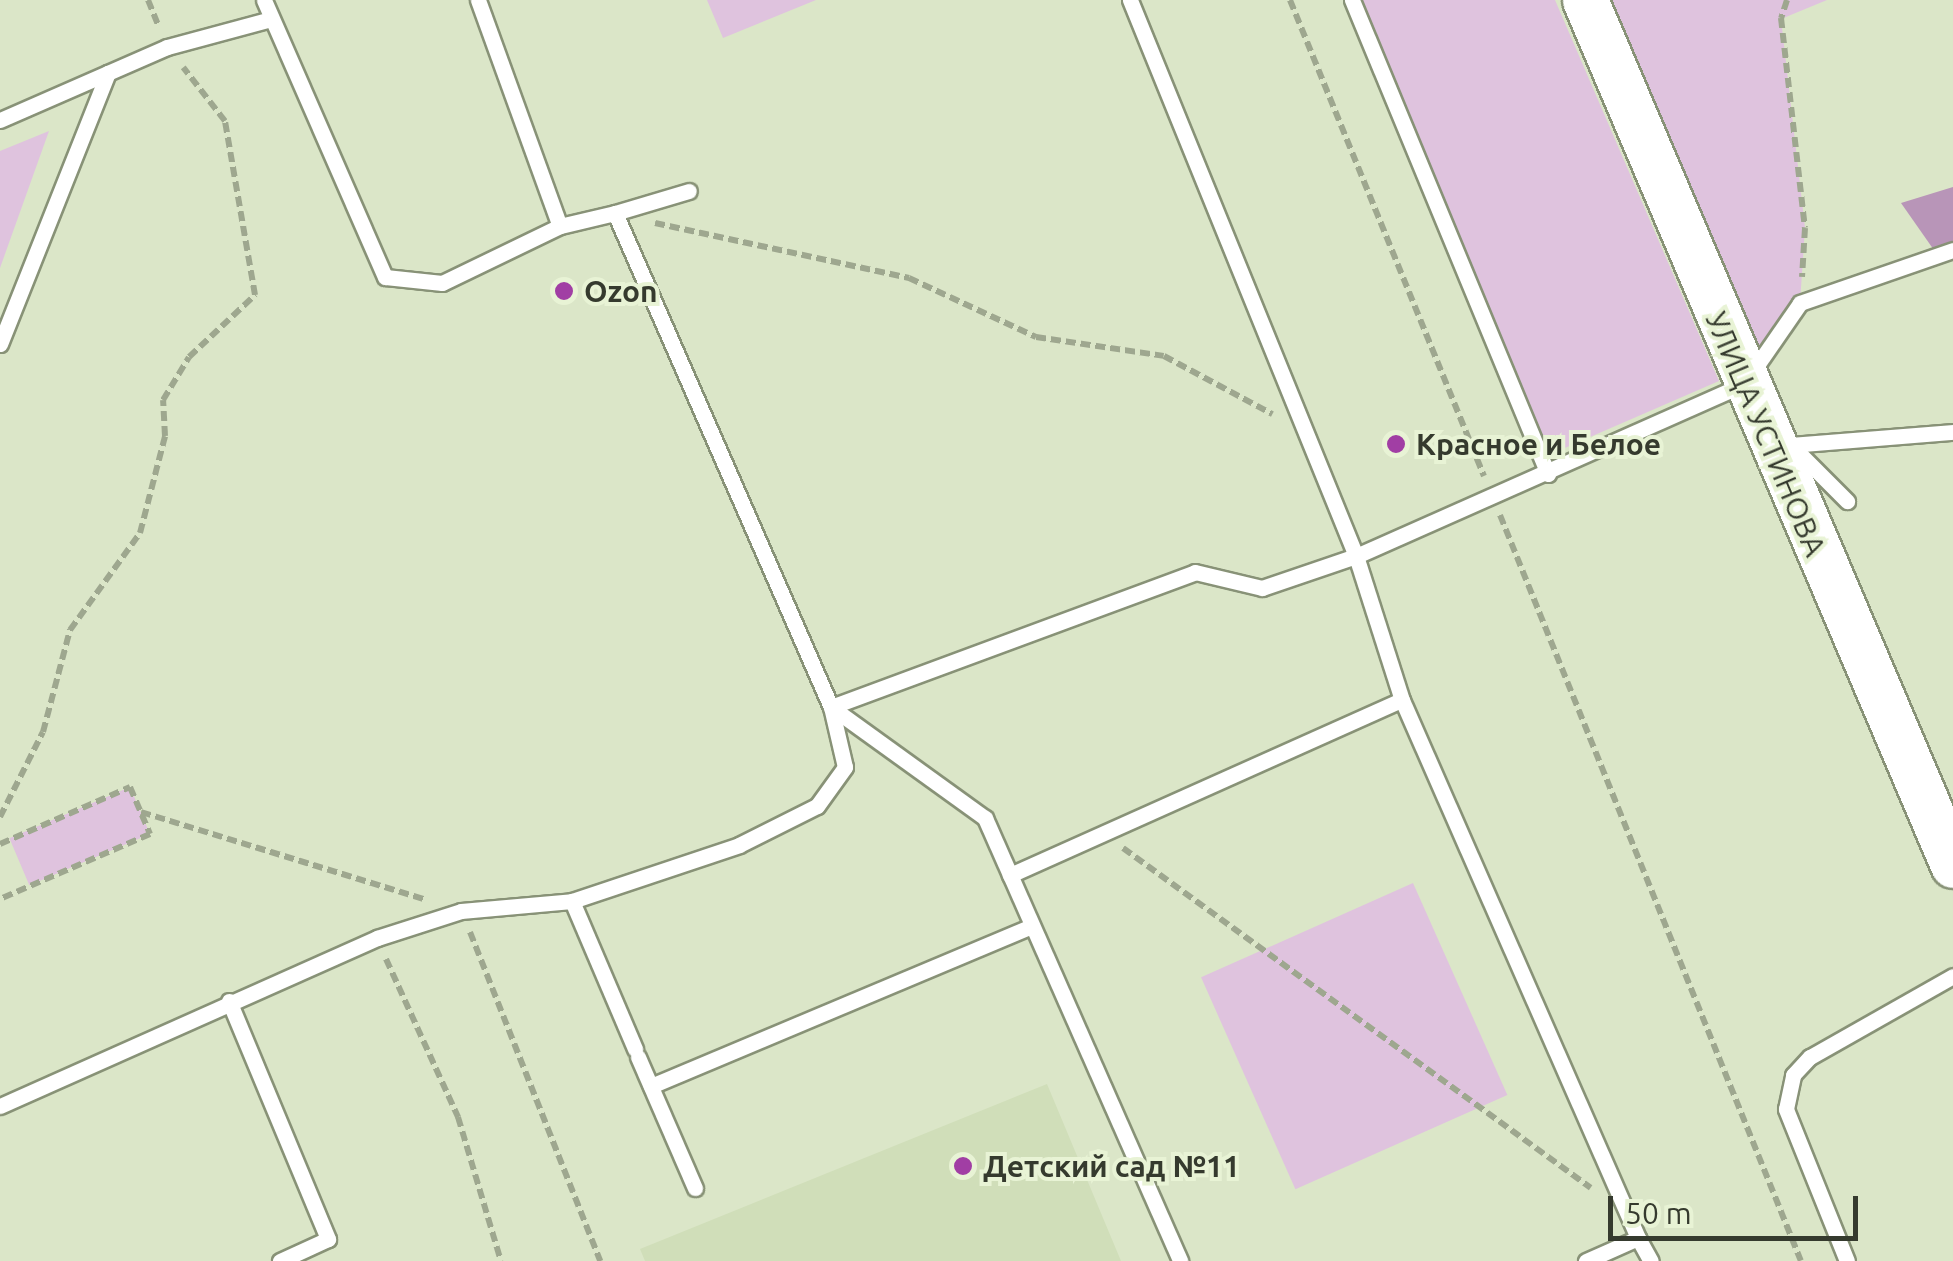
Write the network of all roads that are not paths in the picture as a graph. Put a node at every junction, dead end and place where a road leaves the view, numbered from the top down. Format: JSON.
{"nodes":[{"id":1,"x":264,"y":0,"type":"edge"},
{"id":2,"x":478,"y":0,"type":"edge"},
{"id":3,"x":1130,"y":0,"type":"edge"},
{"id":4,"x":1352,"y":0,"type":"edge"},
{"id":5,"x":1585,"y":0,"type":"edge"},
{"id":6,"x":272,"y":19,"type":"junction"},
{"id":7,"x":108,"y":73,"type":"junction"},
{"id":8,"x":0,"y":120,"type":"edge"},
{"id":9,"x":689,"y":191,"type":"dead end"},
{"id":10,"x":616,"y":213,"type":"junction"},
{"id":11,"x":560,"y":226,"type":"junction"},
{"id":12,"x":1953,"y":250,"type":"edge"},
{"id":13,"x":0,"y":344,"type":"edge"},
{"id":14,"x":1744,"y":384,"type":"junction"},
{"id":15,"x":1953,"y":432,"type":"edge"},
{"id":16,"x":1781,"y":445,"type":"junction"},
{"id":17,"x":1548,"y":474,"type":"junction"},
{"id":18,"x":1847,"y":501,"type":"dead end"},
{"id":19,"x":1356,"y":556,"type":"junction"},
{"id":20,"x":1402,"y":700,"type":"junction"},
{"id":21,"x":830,"y":707,"type":"junction"},
{"id":22,"x":1953,"y":865,"type":"edge"},
{"id":23,"x":1010,"y":876,"type":"junction"},
{"id":24,"x":572,"y":901,"type":"junction"},
{"id":25,"x":1032,"y":926,"type":"junction"},
{"id":26,"x":1953,"y":976,"type":"edge"},
{"id":27,"x":229,"y":1001,"type":"junction"},
{"id":28,"x":651,"y":1086,"type":"junction"},
{"id":29,"x":0,"y":1106,"type":"edge"},
{"id":30,"x":695,"y":1188,"type":"dead end"},
{"id":31,"x":1638,"y":1238,"type":"junction"},
{"id":32,"x":280,"y":1261,"type":"edge"},
{"id":33,"x":1180,"y":1261,"type":"edge"},
{"id":34,"x":1586,"y":1261,"type":"edge"},
{"id":35,"x":1651,"y":1261,"type":"edge"},
{"id":36,"x":1847,"y":1261,"type":"edge"}],
"edges":[{"from":1,"to":6,"type":"lane"},
{"from":2,"to":11,"type":"lane"},
{"from":3,"to":19,"type":"lane"},
{"from":4,"to":17,"type":"lane"},
{"from":5,"to":14,"type":"street","name":"УЛИЦА УСТИНОВА"},
{"from":6,"to":7,"type":"lane"},
{"from":6,"to":11,"type":"lane"},
{"from":7,"to":8,"type":"lane"},
{"from":7,"to":13,"type":"lane"},
{"from":9,"to":10,"type":"lane"},
{"from":10,"to":11,"type":"lane"},
{"from":10,"to":21,"type":"lane"},
{"from":12,"to":14,"type":"lane"},
{"from":14,"to":16,"type":"street","name":"УЛИЦА УСТИНОВА"},
{"from":14,"to":17,"type":"lane"},
{"from":15,"to":16,"type":"lane"},
{"from":16,"to":18,"type":"lane"},
{"from":16,"to":22,"type":"street","name":"УЛИЦА УСТИНОВА"},
{"from":17,"to":19,"type":"lane"},
{"from":19,"to":20,"type":"lane"},
{"from":19,"to":21,"type":"lane"},
{"from":20,"to":23,"type":"lane"},
{"from":20,"to":31,"type":"lane"},
{"from":21,"to":23,"type":"lane"},
{"from":21,"to":24,"type":"lane"},
{"from":23,"to":25,"type":"lane"},
{"from":24,"to":27,"type":"lane"},
{"from":24,"to":28,"type":"lane"},
{"from":25,"to":28,"type":"lane"},
{"from":25,"to":33,"type":"lane"},
{"from":26,"to":36,"type":"lane"},
{"from":27,"to":29,"type":"lane"},
{"from":27,"to":32,"type":"lane"},
{"from":28,"to":30,"type":"lane"},
{"from":31,"to":34,"type":"lane"},
{"from":31,"to":35,"type":"lane"}]}
